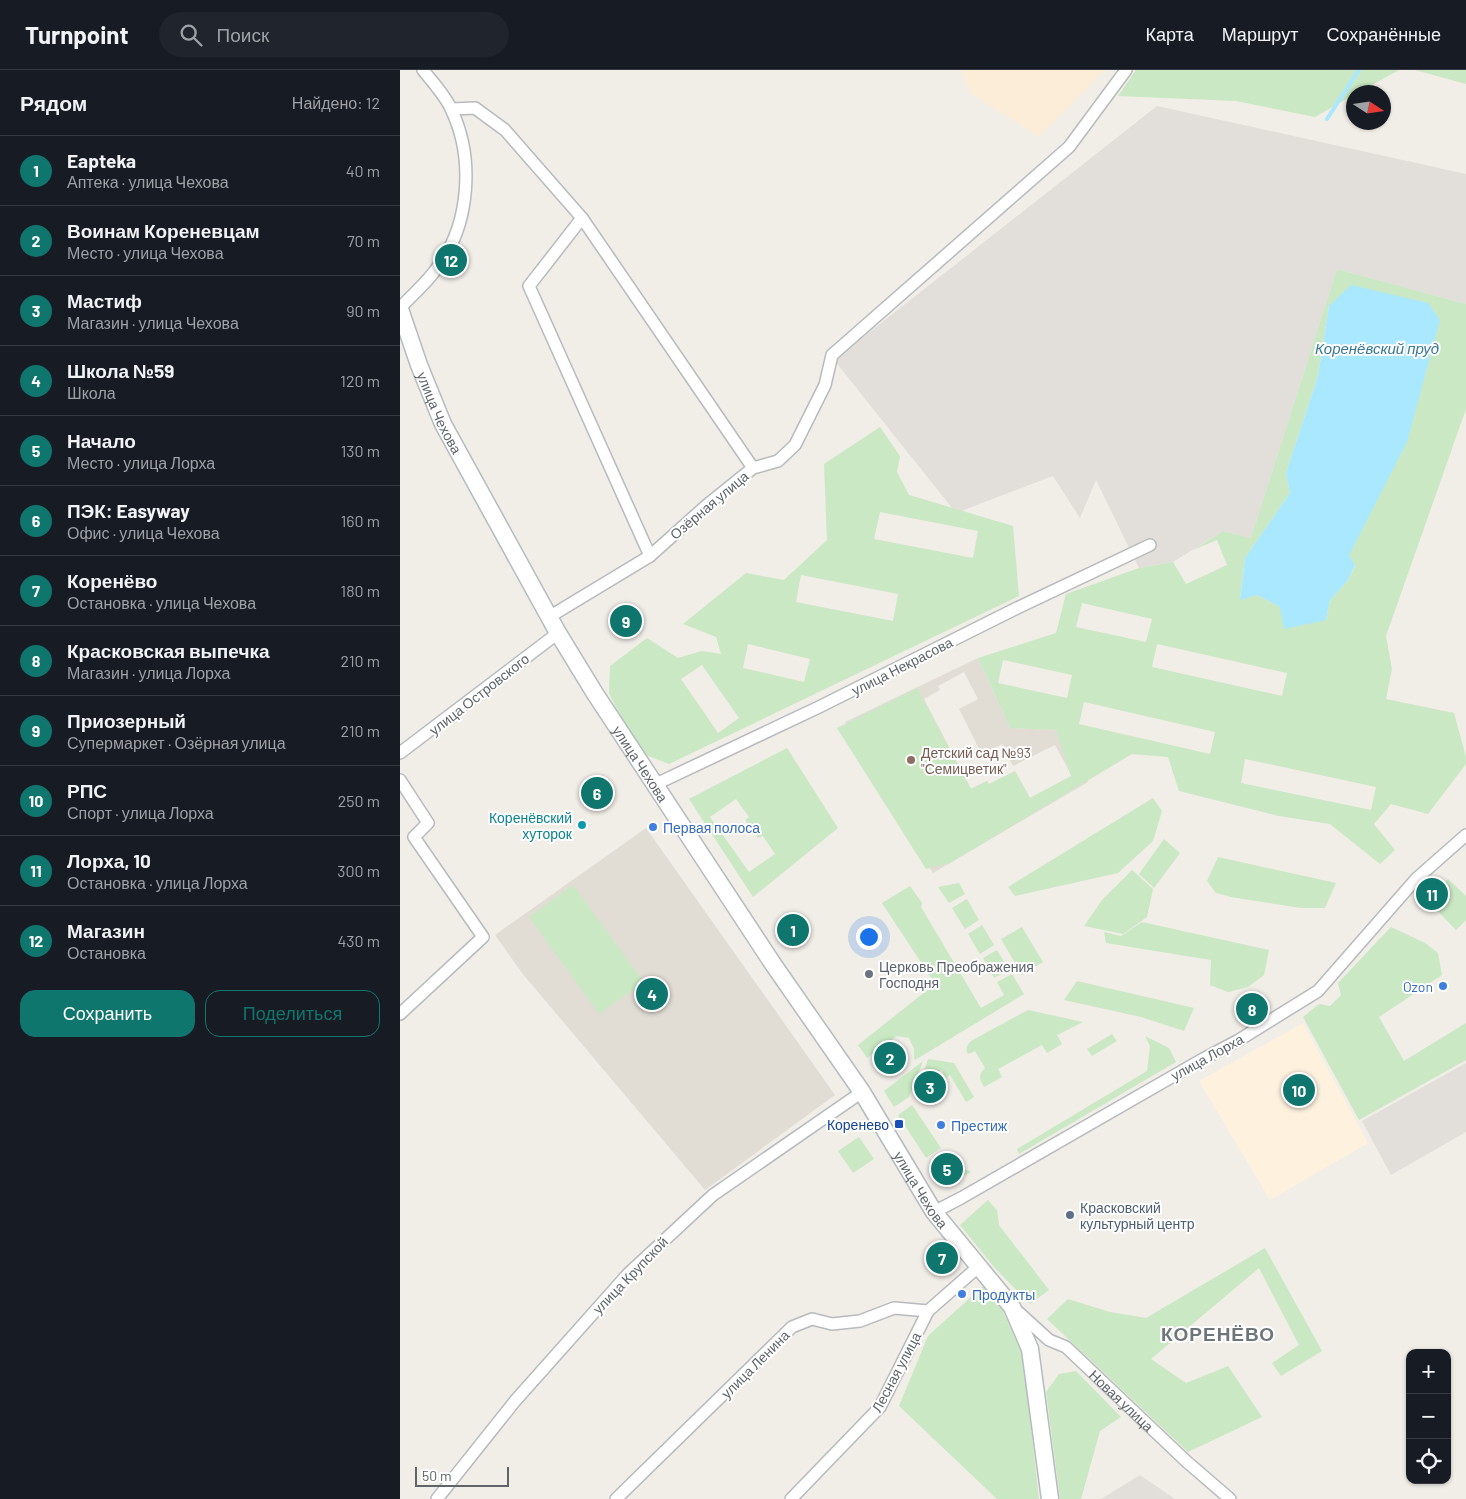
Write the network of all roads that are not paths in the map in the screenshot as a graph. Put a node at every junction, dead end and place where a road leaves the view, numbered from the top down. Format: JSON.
{"nodes":[{"id":1,"x":423,"y":70,"type":"edge"},
{"id":2,"x":1126,"y":70,"type":"edge"},
{"id":3,"x":452,"y":109,"type":"junction"},
{"id":4,"x":582,"y":218,"type":"junction"},
{"id":5,"x":400,"y":308,"type":"edge"},
{"id":6,"x":753,"y":468,"type":"junction"},
{"id":7,"x":1150,"y":545,"type":"dead end"},
{"id":8,"x":650,"y":556,"type":"junction"},
{"id":9,"x":549,"y":617,"type":"junction"},
{"id":10,"x":558,"y":633,"type":"junction"},
{"id":11,"x":400,"y":753,"type":"edge"},
{"id":12,"x":400,"y":780,"type":"edge"},
{"id":13,"x":654,"y":785,"type":"junction"},
{"id":14,"x":1466,"y":835,"type":"edge"},
{"id":15,"x":400,"y":1014,"type":"edge"},
{"id":16,"x":862,"y":1092,"type":"junction"},
{"id":17,"x":934,"y":1212,"type":"junction"},
{"id":18,"x":978,"y":1267,"type":"junction"},
{"id":19,"x":1012,"y":1306,"type":"junction"},
{"id":20,"x":928,"y":1312,"type":"junction"},
{"id":21,"x":1049,"y":1340,"type":"junction"},
{"id":22,"x":1030,"y":1349,"type":"junction"},
{"id":23,"x":437,"y":1499,"type":"edge"},
{"id":24,"x":616,"y":1499,"type":"edge"},
{"id":25,"x":791,"y":1499,"type":"edge"},
{"id":26,"x":1050,"y":1499,"type":"edge"},
{"id":27,"x":1230,"y":1499,"type":"edge"}],
"edges":[{"from":1,"to":3,"type":"street"},
{"from":2,"to":6,"type":"street","name":"Озёрная улица"},
{"from":3,"to":4,"type":"street"},
{"from":3,"to":5,"type":"street"},
{"from":4,"to":6,"type":"street"},
{"from":4,"to":8,"type":"street"},
{"from":5,"to":9,"type":"main road","name":"улица Чехова"},
{"from":6,"to":8,"type":"street","name":"Озёрная улица"},
{"from":7,"to":13,"type":"street","name":"улица Некрасова"},
{"from":8,"to":9,"type":"street","name":"Озёрная улица"},
{"from":9,"to":10,"type":"main road","name":"улица Чехова"},
{"from":10,"to":11,"type":"street","name":"улица Островского"},
{"from":10,"to":13,"type":"main road","name":"улица Чехова"},
{"from":12,"to":15,"type":"street"},
{"from":13,"to":16,"type":"main road","name":"улица Чехова"},
{"from":14,"to":17,"type":"street","name":"улица Лорха"},
{"from":16,"to":17,"type":"main road","name":"улица Чехова"},
{"from":16,"to":23,"type":"street","name":"улица Крупской"},
{"from":17,"to":18,"type":"main road","name":"улица Чехова"},
{"from":18,"to":19,"type":"main road","name":"Новая улица"},
{"from":18,"to":20,"type":"street","name":"Лесная улица"},
{"from":19,"to":21,"type":"street","name":"Новая улица"},
{"from":19,"to":22,"type":"main road","name":"Новая улица"},
{"from":20,"to":24,"type":"street","name":"улица Ленина"},
{"from":20,"to":25,"type":"street","name":"Лесная улица"},
{"from":21,"to":22,"type":"street"},
{"from":21,"to":27,"type":"street","name":"Новая улица"},
{"from":22,"to":26,"type":"main road","name":"Новая улица"}]}
